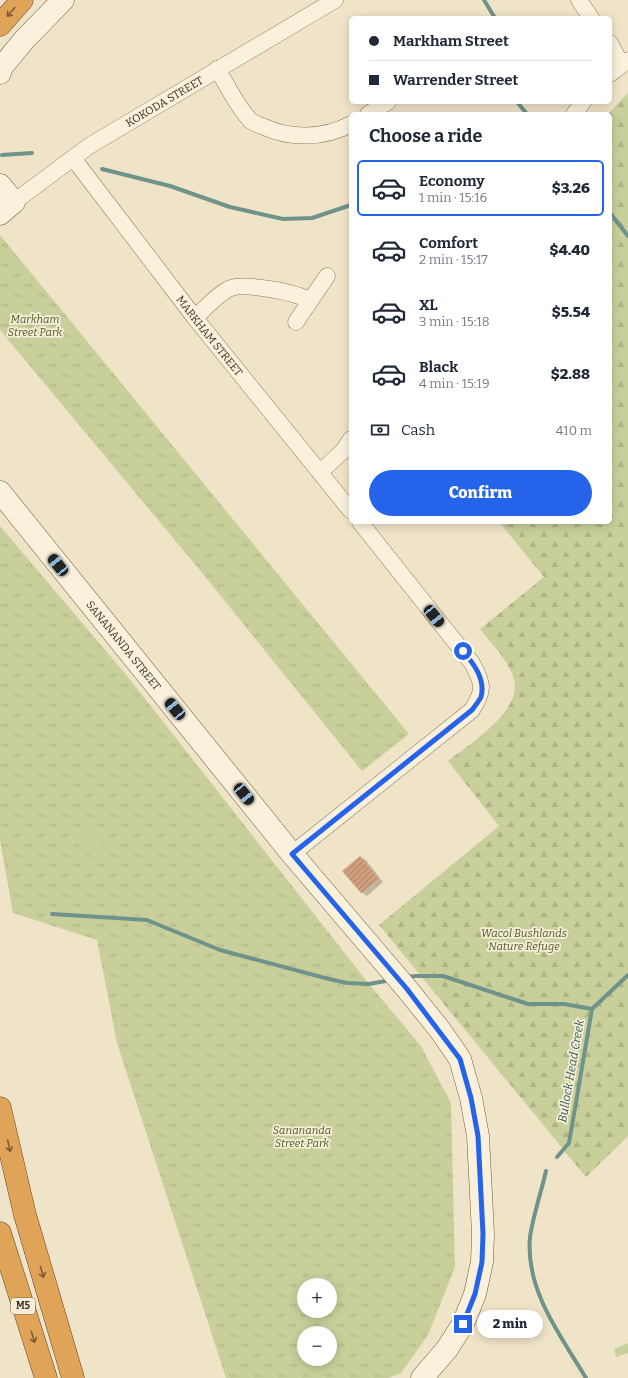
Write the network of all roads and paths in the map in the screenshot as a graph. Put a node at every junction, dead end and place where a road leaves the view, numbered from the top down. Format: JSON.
{"nodes":[{"id":1,"x":22,"y":0,"type":"edge"},
{"id":2,"x":63,"y":0,"type":"edge"},
{"id":3,"x":335,"y":0,"type":"edge"},
{"id":4,"x":579,"y":0,"type":"edge"},
{"id":5,"x":590,"y":16,"type":"edge"},
{"id":6,"x":0,"y":25,"type":"edge"},
{"id":7,"x":612,"y":48,"type":"edge"},
{"id":8,"x":620,"y":66,"type":"edge"},
{"id":9,"x":217,"y":69,"type":"junction"},
{"id":10,"x":0,"y":70,"type":"edge"},
{"id":11,"x":385,"y":104,"type":"edge"},
{"id":12,"x":371,"y":112,"type":"edge"},
{"id":13,"x":349,"y":125,"type":"edge"},
{"id":14,"x":72,"y":158,"type":"junction"},
{"id":15,"x":0,"y":185,"type":"edge"},
{"id":16,"x":5,"y":207,"type":"edge"},
{"id":17,"x":327,"y":276,"type":"dead end"},
{"id":18,"x":310,"y":301,"type":"junction"},
{"id":19,"x":195,"y":318,"type":"junction"},
{"id":20,"x":296,"y":322,"type":"dead end"},
{"id":21,"x":349,"y":442,"type":"edge"},
{"id":22,"x":320,"y":472,"type":"junction"},
{"id":23,"x":0,"y":492,"type":"edge"},
{"id":24,"x":349,"y":508,"type":"edge"},
{"id":25,"x":362,"y":524,"type":"edge"},
{"id":26,"x":292,"y":854,"type":"junction"},
{"id":27,"x":0,"y":1108,"type":"edge"},
{"id":28,"x":0,"y":1233,"type":"edge"},
{"id":29,"x":46,"y":1378,"type":"edge"},
{"id":30,"x":73,"y":1378,"type":"edge"},
{"id":31,"x":422,"y":1378,"type":"edge"}],
"edges":[{"from":1,"to":6,"type":"highway","one_way":true},
{"from":2,"to":10,"type":"street"},
{"from":3,"to":9,"type":"street","name":"KOKODA STREET"},
{"from":4,"to":5,"type":"street"},
{"from":7,"to":8,"type":"street"},
{"from":9,"to":13,"type":"street"},
{"from":9,"to":14,"type":"street","name":"KOKODA STREET"},
{"from":11,"to":12,"type":"street"},
{"from":14,"to":16,"type":"street","name":"KOKODA STREET"},
{"from":14,"to":19,"type":"street","name":"MARKHAM STREET"},
{"from":15,"to":16,"type":"street"},
{"from":17,"to":18,"type":"street"},
{"from":18,"to":19,"type":"street"},
{"from":18,"to":20,"type":"street"},
{"from":19,"to":22,"type":"street","name":"MARKHAM STREET"},
{"from":21,"to":22,"type":"street"},
{"from":22,"to":24,"type":"street","name":"MARKHAM STREET"},
{"from":23,"to":26,"type":"street","name":"SANANANDA STREET"},
{"from":25,"to":26,"type":"street"},
{"from":26,"to":31,"type":"street","name":"SANANANDA STREET"},
{"from":27,"to":30,"type":"highway","one_way":true},
{"from":28,"to":29,"type":"highway","number":"M5","one_way":true}]}
